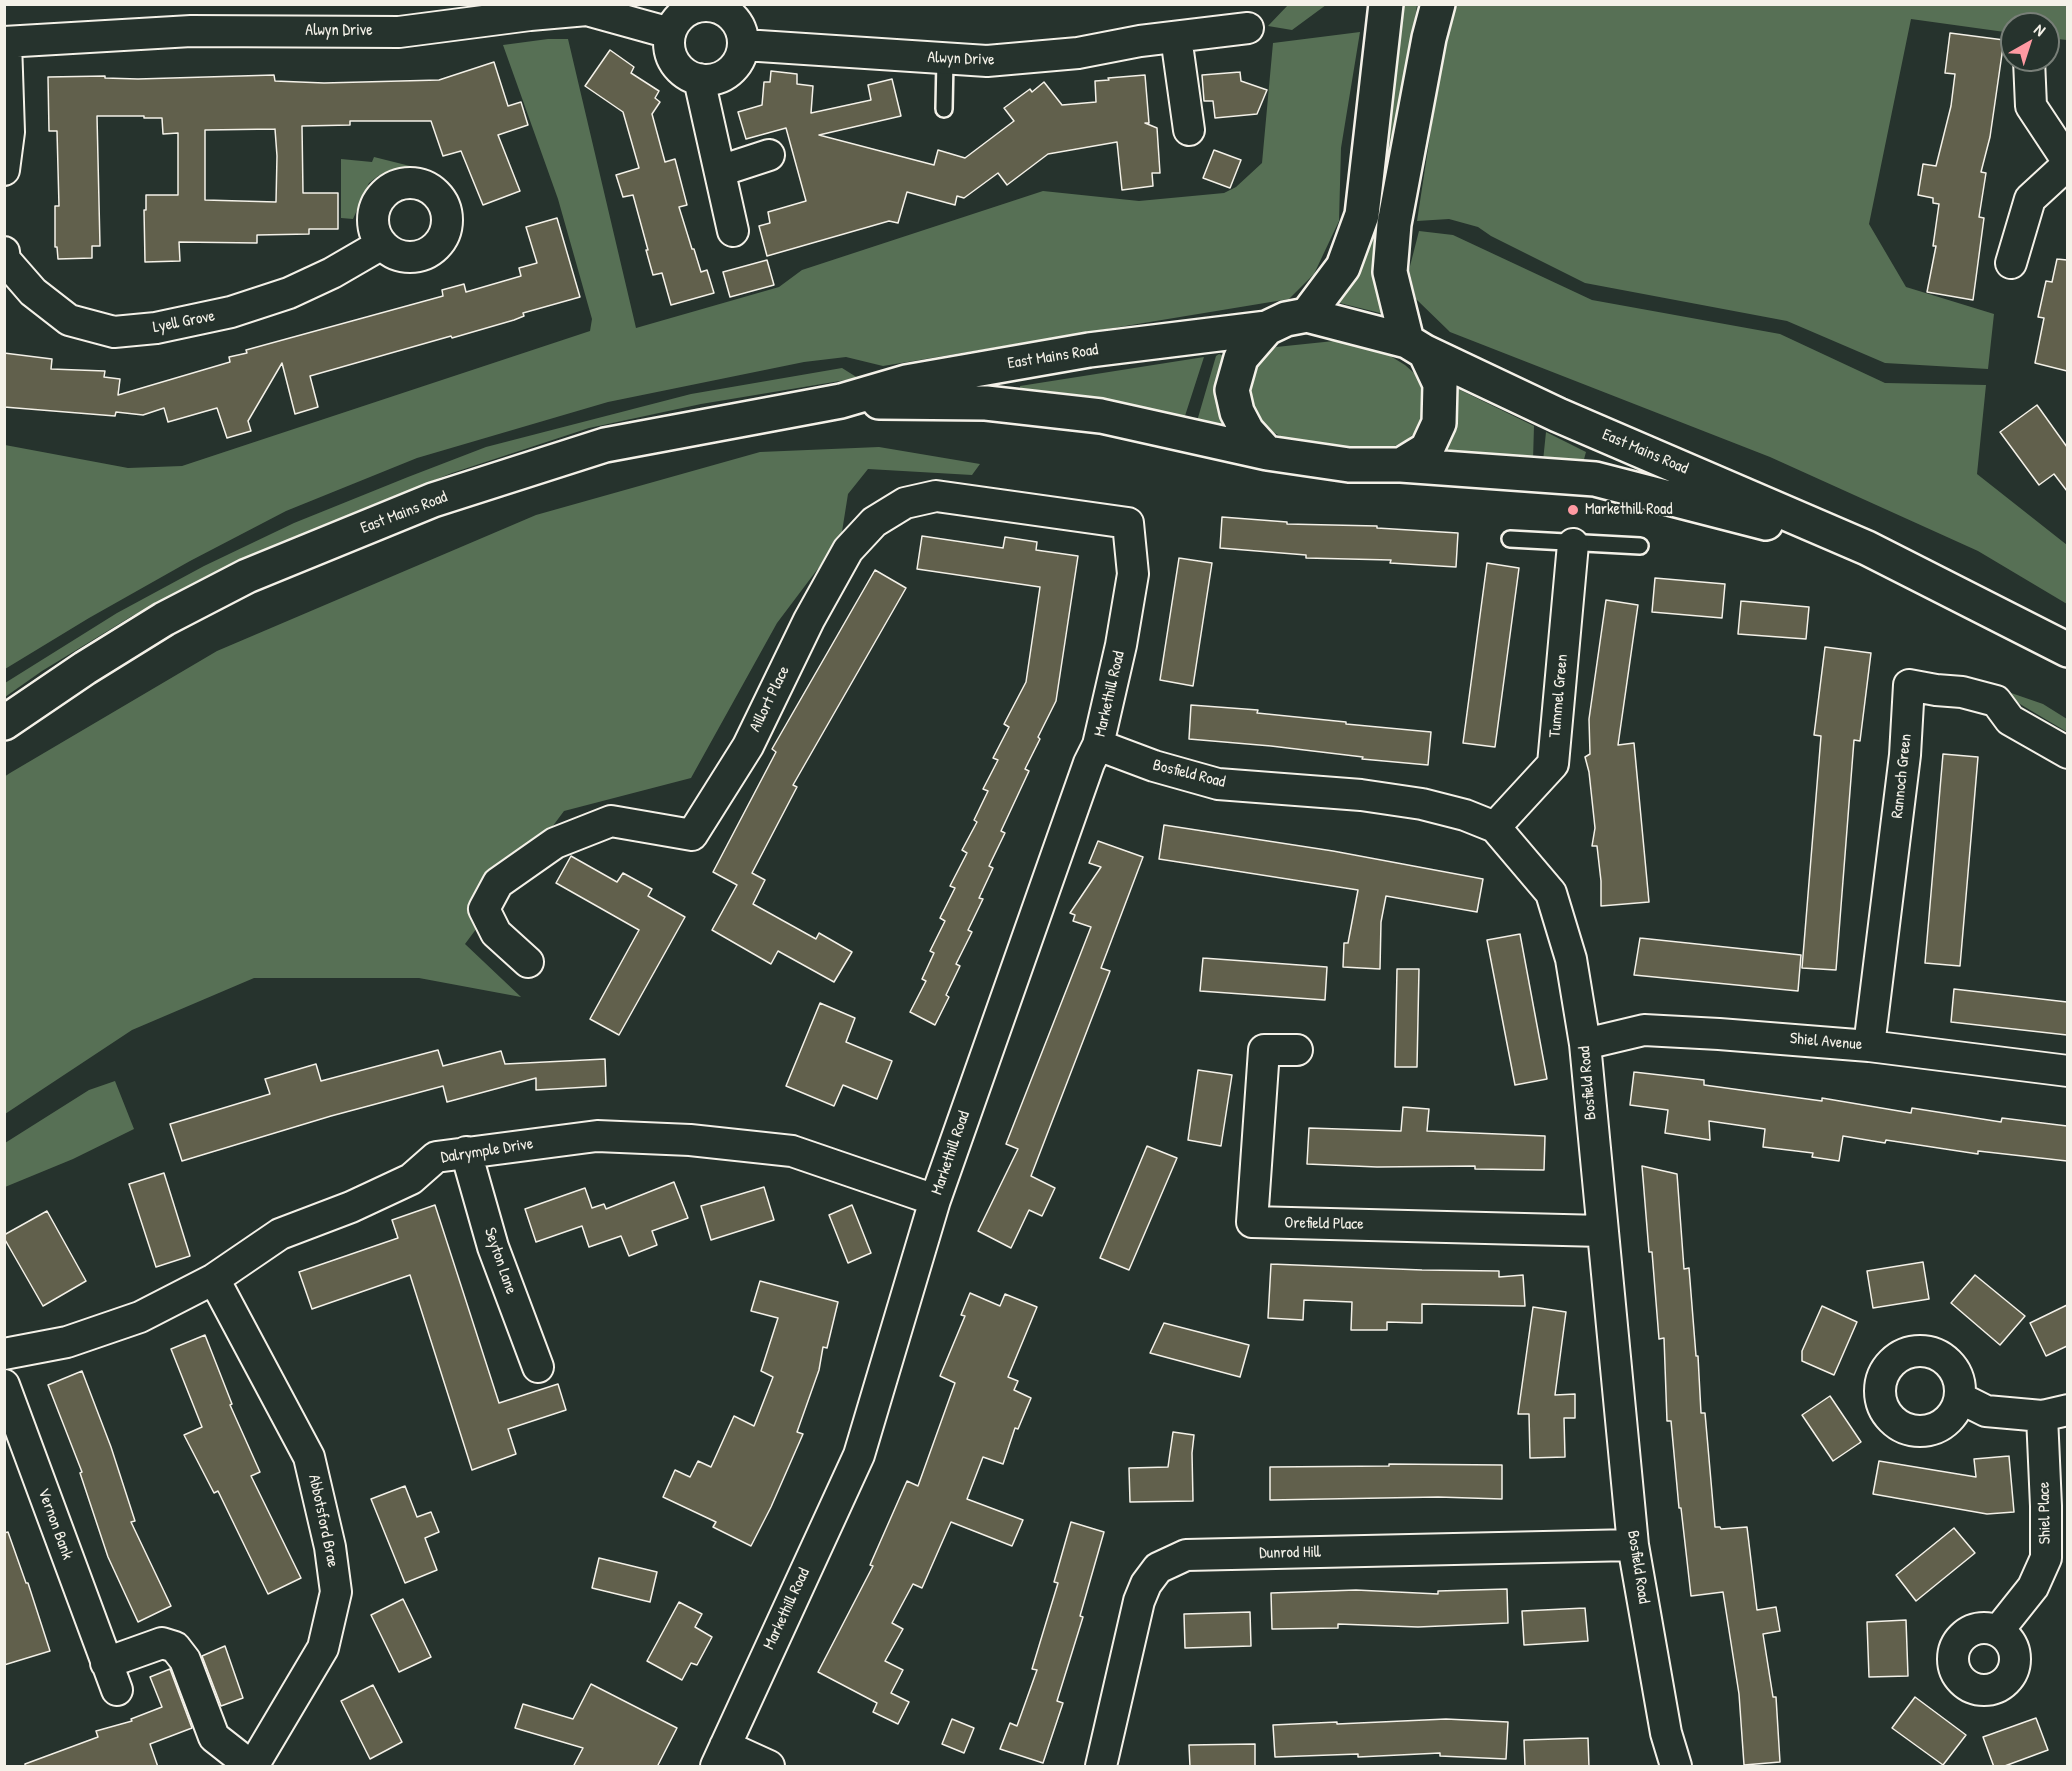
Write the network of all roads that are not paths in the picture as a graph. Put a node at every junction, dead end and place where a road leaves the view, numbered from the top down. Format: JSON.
{"nodes":[{"id":1,"x":1386,"y":4,"type":"edge"},
{"id":2,"x":1438,"y":4,"type":"edge"},
{"id":3,"x":1248,"y":28,"type":"dead end"},
{"id":4,"x":670,"y":33,"type":"junction"},
{"id":5,"x":1176,"y":37,"type":"junction"},
{"id":6,"x":5,"y":42,"type":"edge"},
{"id":7,"x":744,"y":45,"type":"junction"},
{"id":8,"x":945,"y":59,"type":"junction"},
{"id":9,"x":2030,"y":72,"type":"edge"},
{"id":10,"x":699,"y":79,"type":"junction"},
{"id":11,"x":944,"y":109,"type":"dead end"},
{"id":12,"x":1188,"y":130,"type":"dead end"},
{"id":13,"x":770,"y":155,"type":"dead end"},
{"id":14,"x":2067,"y":163,"type":"edge"},
{"id":15,"x":4,"y":170,"type":"edge"},
{"id":16,"x":720,"y":171,"type":"junction"},
{"id":17,"x":733,"y":231,"type":"dead end"},
{"id":18,"x":382,"y":244,"type":"dead end"},
{"id":19,"x":4,"y":252,"type":"edge"},
{"id":20,"x":5,"y":260,"type":"edge"},
{"id":21,"x":2011,"y":263,"type":"dead end"},
{"id":22,"x":1307,"y":315,"type":"junction"},
{"id":23,"x":1267,"y":328,"type":"junction"},
{"id":24,"x":1416,"y":346,"type":"junction"},
{"id":25,"x":841,"y":401,"type":"junction"},
{"id":26,"x":1267,"y":453,"type":"junction"},
{"id":27,"x":1401,"y":465,"type":"junction"},
{"id":28,"x":1128,"y":523,"type":"joint"},
{"id":29,"x":1510,"y":539,"type":"dead end"},
{"id":30,"x":1573,"y":544,"type":"junction"},
{"id":31,"x":1640,"y":546,"type":"dead end"},
{"id":32,"x":1866,"y":548,"type":"junction"},
{"id":33,"x":2067,"y":650,"type":"edge"},
{"id":34,"x":4,"y":723,"type":"edge"},
{"id":35,"x":1098,"y":745,"type":"junction"},
{"id":36,"x":2067,"y":753,"type":"edge"},
{"id":37,"x":1495,"y":827,"type":"junction"},
{"id":38,"x":528,"y":962,"type":"dead end"},
{"id":39,"x":1584,"y":1044,"type":"junction"},
{"id":40,"x":1869,"y":1046,"type":"junction"},
{"id":41,"x":1297,"y":1050,"type":"dead end"},
{"id":42,"x":2067,"y":1071,"type":"edge"},
{"id":43,"x":466,"y":1152,"type":"junction"},
{"id":44,"x":935,"y":1200,"type":"junction"},
{"id":45,"x":1602,"y":1232,"type":"junction"},
{"id":46,"x":214,"y":1279,"type":"junction"},
{"id":47,"x":4,"y":1354,"type":"edge"},
{"id":48,"x":538,"y":1367,"type":"dead end"},
{"id":49,"x":4,"y":1385,"type":"edge"},
{"id":50,"x":1960,"y":1398,"type":"dead end"},
{"id":51,"x":2055,"y":1413,"type":"edge"},
{"id":52,"x":1634,"y":1545,"type":"junction"},
{"id":53,"x":1998,"y":1631,"type":"dead end"},
{"id":54,"x":106,"y":1662,"type":"junction"},
{"id":55,"x":117,"y":1690,"type":"dead end"},
{"id":56,"x":721,"y":1756,"type":"edge"},
{"id":57,"x":252,"y":1767,"type":"edge"},
{"id":58,"x":770,"y":1767,"type":"edge"},
{"id":59,"x":1101,"y":1767,"type":"edge"},
{"id":60,"x":1676,"y":1767,"type":"edge"}],
"edges":[{"from":1,"to":22,"type":"main road"},
{"from":2,"to":24,"type":"main road"},
{"from":3,"to":5,"type":"street","name":"Alwyn Drive"},
{"from":4,"to":6,"type":"street","name":"Alwyn Drive"},
{"from":4,"to":7,"type":"street"},
{"from":4,"to":10,"type":"street"},
{"from":5,"to":8,"type":"street","name":"Alwyn Drive"},
{"from":5,"to":12,"type":"street"},
{"from":6,"to":15,"type":"street"},
{"from":7,"to":8,"type":"street","name":"Alwyn Drive"},
{"from":7,"to":10,"type":"street"},
{"from":8,"to":11,"type":"lane"},
{"from":9,"to":14,"type":"street"},
{"from":10,"to":16,"type":"street"},
{"from":13,"to":16,"type":"street"},
{"from":14,"to":21,"type":"street"},
{"from":16,"to":17,"type":"street"},
{"from":18,"to":20,"type":"street","name":"Lyell Grove"},
{"from":19,"to":20,"type":"street","name":"Lyell Grove"},
{"from":22,"to":23,"type":"main road"},
{"from":22,"to":24,"type":"main road"},
{"from":23,"to":25,"type":"main road","name":"East Mains Road"},
{"from":23,"to":26,"type":"main road"},
{"from":24,"to":27,"type":"main road"},
{"from":24,"to":32,"type":"main road","name":"East Mains Road"},
{"from":25,"to":26,"type":"main road","name":"East Mains Road"},
{"from":25,"to":34,"type":"main road","name":"East Mains Road"},
{"from":26,"to":27,"type":"main road"},
{"from":27,"to":32,"type":"main road","name":"East Mains Road"},
{"from":28,"to":35,"type":"street","name":"Markethill Road"},
{"from":28,"to":38,"type":"street","name":"Aillort Place"},
{"from":29,"to":30,"type":"lane"},
{"from":30,"to":31,"type":"lane"},
{"from":30,"to":37,"type":"street","name":"Tummel Green"},
{"from":32,"to":33,"type":"main road","name":"East Mains Road"},
{"from":35,"to":37,"type":"street","name":"Bosfield Road"},
{"from":35,"to":44,"type":"street","name":"Markethill Road"},
{"from":36,"to":40,"type":"street","name":"Rannoch Green"},
{"from":37,"to":39,"type":"street","name":"Bosfield Road"},
{"from":39,"to":40,"type":"street","name":"Shiel Avenue"},
{"from":39,"to":45,"type":"street","name":"Bosfield Road"},
{"from":40,"to":42,"type":"street","name":"Shiel Avenue"},
{"from":41,"to":45,"type":"street","name":"Orefield Place"},
{"from":43,"to":44,"type":"street","name":"Dalrymple Drive"},
{"from":43,"to":46,"type":"street","name":"Dalrymple Drive"},
{"from":43,"to":48,"type":"street","name":"Seyton Lane"},
{"from":44,"to":56,"type":"street","name":"Markethill Road"},
{"from":45,"to":52,"type":"street","name":"Bosfield Road"},
{"from":46,"to":47,"type":"street","name":"Dalrymple Drive"},
{"from":46,"to":57,"type":"street","name":"Abbotsford Brae"},
{"from":49,"to":54,"type":"street","name":"Vernon Bank"},
{"from":50,"to":51,"type":"street","name":"Shiel Place"},
{"from":51,"to":53,"type":"street","name":"Shiel Place"},
{"from":52,"to":59,"type":"street","name":"Dunrod Hill"},
{"from":52,"to":60,"type":"street","name":"Bosfield Road"},
{"from":54,"to":55,"type":"street","name":"Vernon Bank"},
{"from":54,"to":57,"type":"street"},
{"from":56,"to":58,"type":"street"}]}
